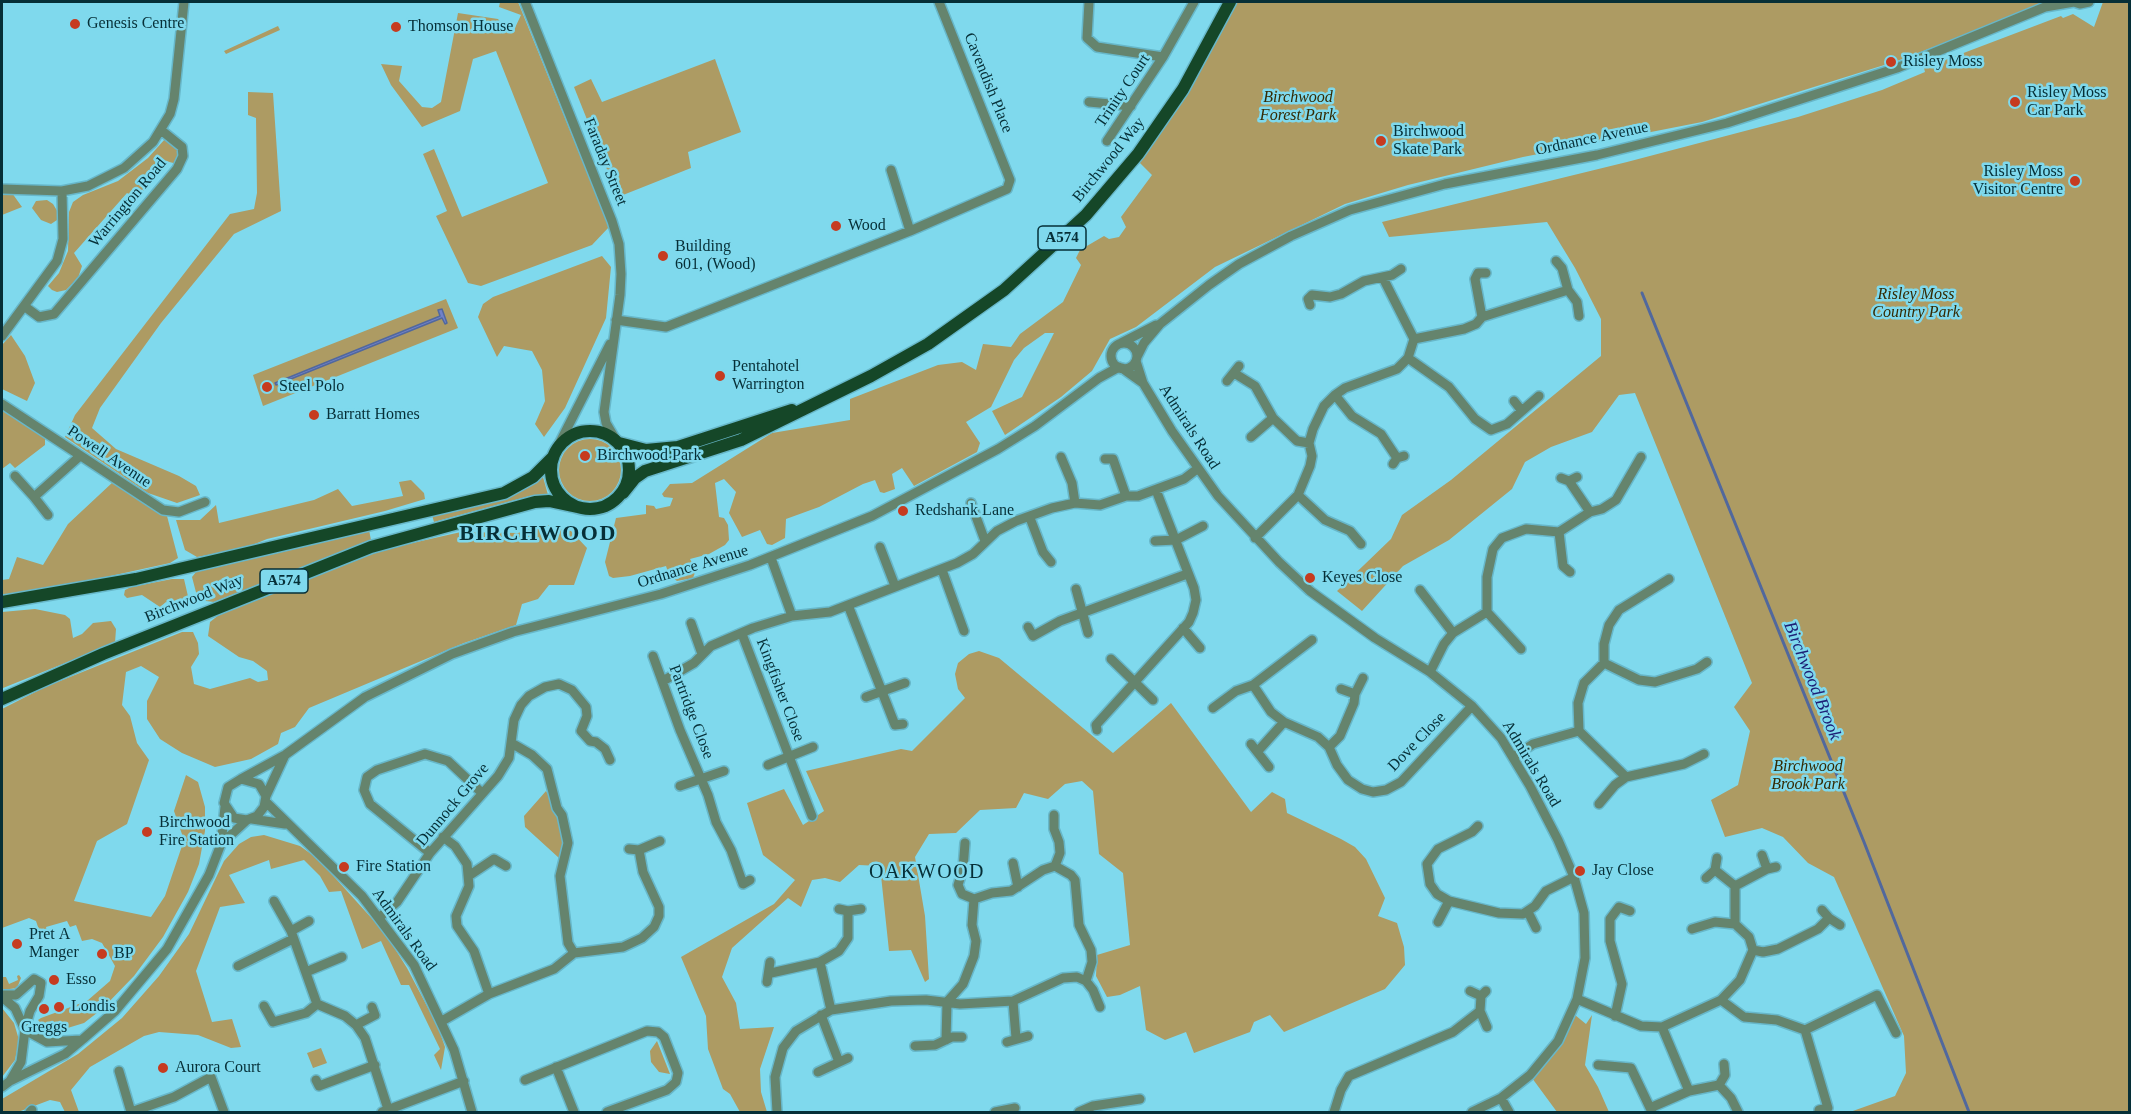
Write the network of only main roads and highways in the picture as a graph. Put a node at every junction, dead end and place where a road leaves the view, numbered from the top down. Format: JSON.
{"nodes":[{"id":1,"x":1230,"y":2,"type":"edge"},
{"id":2,"x":822,"y":399,"type":"junction"},
{"id":3,"x":617,"y":442,"type":"junction"},
{"id":4,"x":554,"y":454,"type":"junction"},
{"id":5,"x":623,"y":493,"type":"junction"},
{"id":6,"x":577,"y":507,"type":"junction"},
{"id":7,"x":2,"y":602,"type":"edge"},
{"id":8,"x":2,"y":699,"type":"edge"}],
"edges":[{"from":1,"to":2,"type":"main road","name":"Birchwood Way","number":"A574"},
{"from":2,"to":3,"type":"main road","name":"Birchwood Way","number":"A574"},
{"from":2,"to":5,"type":"main road","name":"Birchwood Way","number":"A574"},
{"from":3,"to":4,"type":"main road","number":"A574"},
{"from":3,"to":5,"type":"main road"},
{"from":4,"to":6,"type":"main road"},
{"from":4,"to":7,"type":"main road","name":"Birchwood Way","number":"A574"},
{"from":5,"to":6,"type":"main road","number":"A574"},
{"from":6,"to":8,"type":"main road","name":"Birchwood Way","number":"A574"}]}
